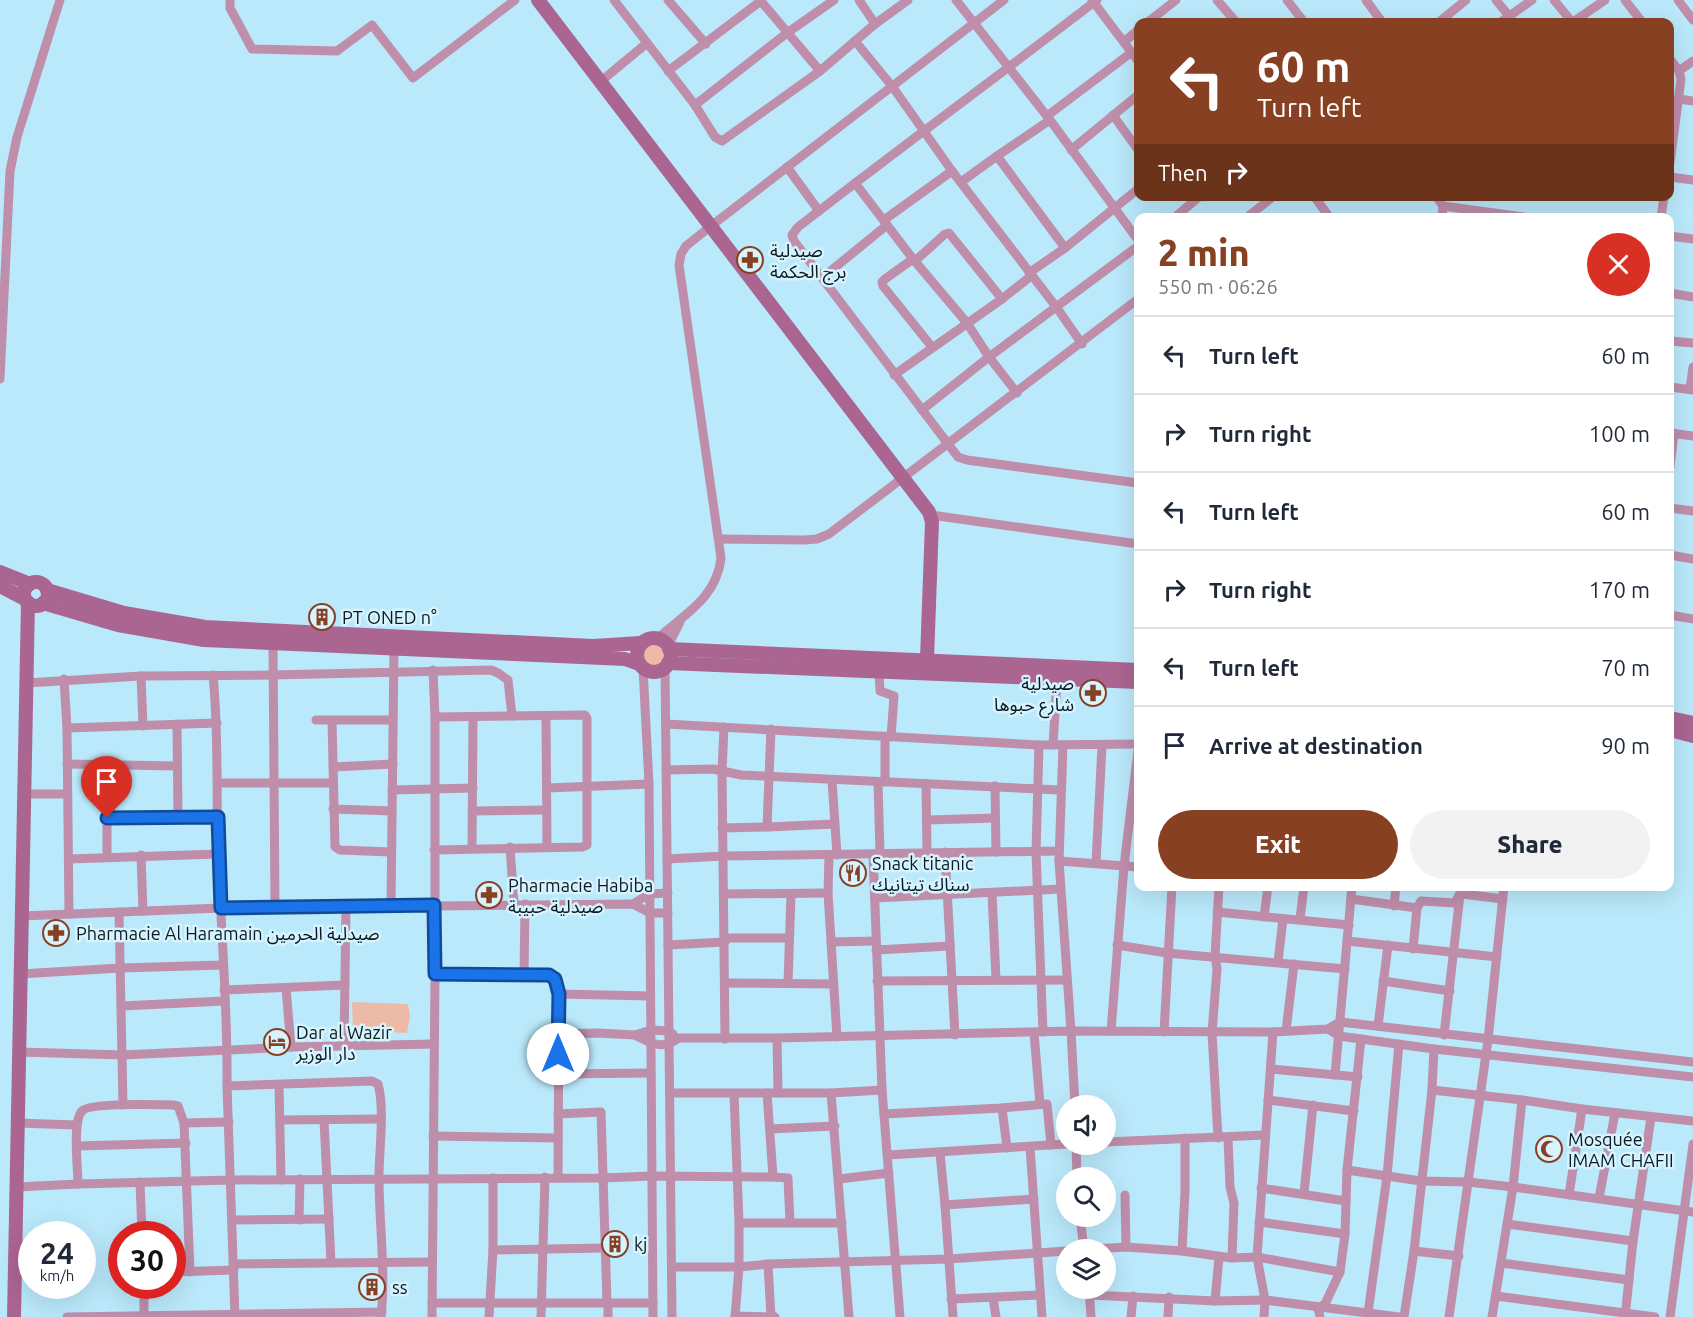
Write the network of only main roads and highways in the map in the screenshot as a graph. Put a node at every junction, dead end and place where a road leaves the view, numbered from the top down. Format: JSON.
{"nodes":[{"id":1,"x":538,"y":0,"type":"edge"},
{"id":2,"x":0,"y":572,"type":"edge"},
{"id":3,"x":30,"y":584,"type":"junction"},
{"id":4,"x":1,"y":588,"type":"edge"},
{"id":5,"x":44,"y":599,"type":"junction"},
{"id":6,"x":27,"y":601,"type":"junction"},
{"id":7,"x":641,"y":643,"type":"junction"},
{"id":8,"x":665,"y":644,"type":"junction"},
{"id":9,"x":927,"y":659,"type":"junction"},
{"id":10,"x":667,"y":665,"type":"junction"},
{"id":11,"x":27,"y":666,"type":"junction"},
{"id":12,"x":641,"y":666,"type":"junction"},
{"id":13,"x":1134,"y":670,"type":"edge"},
{"id":14,"x":1134,"y":682,"type":"edge"},
{"id":15,"x":1674,"y":719,"type":"edge"},
{"id":16,"x":1693,"y":723,"type":"edge"},
{"id":17,"x":1674,"y":731,"type":"edge"},
{"id":18,"x":1693,"y":736,"type":"edge"},
{"id":19,"x":14,"y":1317,"type":"edge"}],
"edges":[{"from":1,"to":9,"type":"main road"},
{"from":2,"to":3,"type":"main road"},
{"from":3,"to":5,"type":"main road"},
{"from":3,"to":6,"type":"main road"},
{"from":4,"to":6,"type":"main road"},
{"from":5,"to":6,"type":"main road"},
{"from":5,"to":7,"type":"main road"},
{"from":5,"to":11,"type":"main road"},
{"from":5,"to":12,"type":"main road"},
{"from":6,"to":11,"type":"main road"},
{"from":7,"to":8,"type":"main road"},
{"from":7,"to":12,"type":"main road"},
{"from":8,"to":9,"type":"main road"},
{"from":8,"to":10,"type":"main road"},
{"from":9,"to":13,"type":"main road"},
{"from":10,"to":12,"type":"main road"},
{"from":10,"to":14,"type":"main road"},
{"from":11,"to":19,"type":"main road"},
{"from":15,"to":16,"type":"main road"},
{"from":17,"to":18,"type":"main road"}]}
